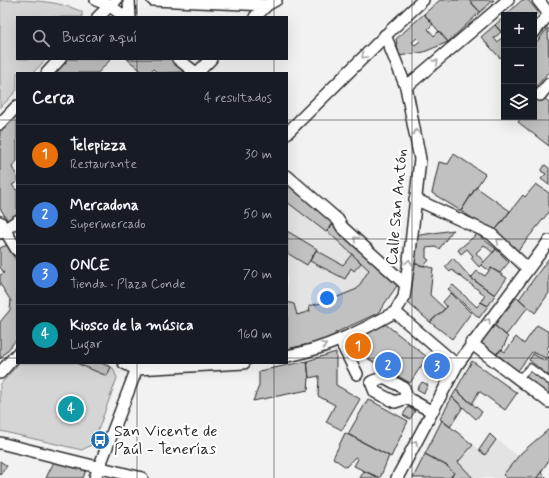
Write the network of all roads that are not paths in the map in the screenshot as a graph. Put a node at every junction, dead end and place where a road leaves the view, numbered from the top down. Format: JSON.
{"nodes":[{"id":1,"x":96,"y":0,"type":"edge"},
{"id":2,"x":129,"y":0,"type":"edge"},
{"id":3,"x":154,"y":0,"type":"edge"},
{"id":4,"x":423,"y":0,"type":"edge"},
{"id":5,"x":508,"y":0,"type":"edge"},
{"id":6,"x":538,"y":0,"type":"edge"},
{"id":7,"x":269,"y":2,"type":"edge"},
{"id":8,"x":113,"y":3,"type":"edge"},
{"id":9,"x":549,"y":14,"type":"edge"},
{"id":10,"x":99,"y":16,"type":"edge"},
{"id":11,"x":125,"y":16,"type":"edge"},
{"id":12,"x":130,"y":16,"type":"edge"},
{"id":13,"x":256,"y":16,"type":"edge"},
{"id":14,"x":537,"y":28,"type":"edge"},
{"id":15,"x":385,"y":35,"type":"junction"},
{"id":16,"x":59,"y":60,"type":"edge"},
{"id":17,"x":179,"y":60,"type":"edge"},
{"id":18,"x":210,"y":60,"type":"edge"},
{"id":19,"x":48,"y":72,"type":"edge"},
{"id":20,"x":195,"y":72,"type":"edge"},
{"id":21,"x":197,"y":72,"type":"edge"},
{"id":22,"x":549,"y":84,"type":"edge"},
{"id":23,"x":406,"y":88,"type":"junction"},
{"id":24,"x":540,"y":95,"type":"dead end"},
{"id":25,"x":16,"y":107,"type":"edge"},
{"id":26,"x":0,"y":124,"type":"edge"},
{"id":27,"x":288,"y":132,"type":"edge"},
{"id":28,"x":288,"y":177,"type":"edge"},
{"id":29,"x":415,"y":199,"type":"junction"},
{"id":30,"x":16,"y":221,"type":"edge"},
{"id":31,"x":2,"y":228,"type":"edge"},
{"id":32,"x":549,"y":241,"type":"edge"},
{"id":33,"x":16,"y":249,"type":"edge"},
{"id":34,"x":527,"y":268,"type":"junction"},
{"id":35,"x":406,"y":284,"type":"junction"},
{"id":36,"x":395,"y":312,"type":"junction"},
{"id":37,"x":340,"y":340,"type":"junction"},
{"id":38,"x":471,"y":343,"type":"junction"},
{"id":39,"x":16,"y":355,"type":"edge"},
{"id":40,"x":288,"y":356,"type":"edge"},
{"id":41,"x":209,"y":364,"type":"edge"},
{"id":42,"x":457,"y":365,"type":"junction"},
{"id":43,"x":138,"y":366,"type":"edge"},
{"id":44,"x":0,"y":373,"type":"edge"},
{"id":45,"x":357,"y":374,"type":"dead end"},
{"id":46,"x":518,"y":379,"type":"junction"},
{"id":47,"x":549,"y":381,"type":"edge"},
{"id":48,"x":407,"y":398,"type":"dead end"},
{"id":49,"x":549,"y":402,"type":"edge"},
{"id":50,"x":431,"y":410,"type":"junction"},
{"id":51,"x":0,"y":443,"type":"edge"},
{"id":52,"x":97,"y":473,"type":"edge"},
{"id":53,"x":142,"y":478,"type":"edge"},
{"id":54,"x":397,"y":478,"type":"edge"}],
"edges":[{"from":1,"to":8,"type":"street"},
{"from":2,"to":12,"type":"street"},
{"from":3,"to":7,"type":"street"},
{"from":4,"to":15,"type":"street"},
{"from":23,"to":5,"type":"street","one_way":true},
{"from":6,"to":9,"type":"street"},
{"from":7,"to":13,"type":"street"},
{"from":8,"to":10,"type":"street"},
{"from":8,"to":11,"type":"street"},
{"from":9,"to":14,"type":"street"},
{"from":15,"to":23,"type":"street","name":"Calle San Antón"},
{"from":15,"to":27,"type":"street","one_way":true},
{"from":16,"to":19,"type":"street"},
{"from":17,"to":20,"type":"street"},
{"from":18,"to":21,"type":"street"},
{"from":22,"to":24,"type":"street"},
{"from":29,"to":23,"type":"street","name":"Calle San Antón","one_way":true},
{"from":25,"to":26,"type":"street"},
{"from":35,"to":28,"type":"street","one_way":true},
{"from":34,"to":29,"type":"street","one_way":true},
{"from":35,"to":29,"type":"street","name":"Calle San Antón","one_way":true},
{"from":30,"to":31,"type":"street"},
{"from":31,"to":33,"type":"street"},
{"from":32,"to":34,"type":"street"},
{"from":38,"to":34,"type":"street","one_way":true},
{"from":35,"to":36,"type":"street","name":"Calle San Antón"},
{"from":36,"to":37,"type":"street"},
{"from":36,"to":42,"type":"street"},
{"from":40,"to":37,"type":"street","one_way":true},
{"from":37,"to":45,"type":"street"},
{"from":38,"to":42,"type":"street"},
{"from":38,"to":46,"type":"street"},
{"from":39,"to":44,"type":"street"},
{"from":41,"to":43,"type":"street"},
{"from":42,"to":50,"type":"street"},
{"from":43,"to":52,"type":"street"},
{"from":46,"to":47,"type":"lane"},
{"from":46,"to":49,"type":"street"},
{"from":48,"to":50,"type":"street"},
{"from":54,"to":50,"type":"street","one_way":true},
{"from":51,"to":52,"type":"street"},
{"from":52,"to":53,"type":"street"}]}
